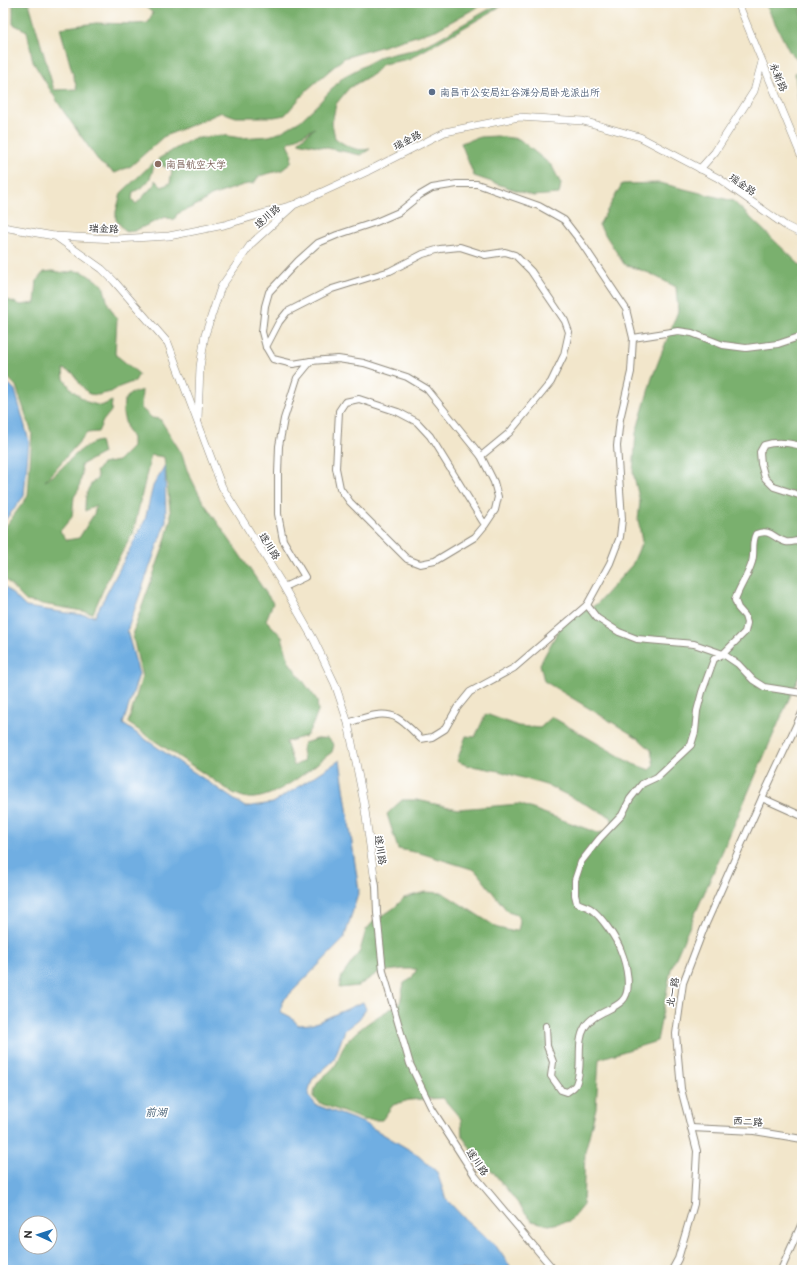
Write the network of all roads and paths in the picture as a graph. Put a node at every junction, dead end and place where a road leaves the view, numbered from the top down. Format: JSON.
{"nodes":[{"id":1,"x":738,"y":3,"type":"edge"},
{"id":2,"x":762,"y":62,"type":"junction"},
{"id":3,"x":802,"y":158,"type":"edge"},
{"id":4,"x":700,"y":169,"type":"junction"},
{"id":5,"x":296,"y":204,"type":"junction"},
{"id":6,"x":3,"y":227,"type":"edge"},
{"id":7,"x":802,"y":234,"type":"edge"},
{"id":8,"x":54,"y":236,"type":"junction"},
{"id":9,"x":802,"y":336,"type":"edge"},
{"id":10,"x":633,"y":338,"type":"junction"},
{"id":11,"x":266,"y":347,"type":"junction"},
{"id":12,"x":311,"y":361,"type":"junction"},
{"id":13,"x":198,"y":422,"type":"junction"},
{"id":14,"x":802,"y":446,"type":"edge"},
{"id":15,"x":481,"y":456,"type":"junction"},
{"id":16,"x":802,"y":496,"type":"edge"},
{"id":17,"x":485,"y":526,"type":"junction"},
{"id":18,"x":802,"y":539,"type":"edge"},
{"id":19,"x":284,"y":587,"type":"junction"},
{"id":20,"x":587,"y":605,"type":"junction"},
{"id":21,"x":723,"y":654,"type":"junction"},
{"id":22,"x":802,"y":693,"type":"edge"},
{"id":23,"x":802,"y":713,"type":"edge"},
{"id":24,"x":348,"y":723,"type":"junction"},
{"id":25,"x":800,"y":724,"type":"edge"},
{"id":26,"x":762,"y":798,"type":"junction"},
{"id":27,"x":802,"y":816,"type":"edge"},
{"id":28,"x":374,"y":875,"type":"joint"},
{"id":29,"x":546,"y":1026,"type":"dead end"},
{"id":30,"x":691,"y":1128,"type":"junction"},
{"id":31,"x":802,"y":1138,"type":"edge"},
{"id":32,"x":802,"y":1223,"type":"edge"},
{"id":33,"x":554,"y":1270,"type":"edge"},
{"id":34,"x":672,"y":1270,"type":"edge"},
{"id":35,"x":781,"y":1270,"type":"edge"}],
"edges":[{"from":1,"to":2,"type":"street","name":"永新路"},
{"from":2,"to":3,"type":"street","name":"永新路"},
{"from":2,"to":4,"type":"street"},
{"from":4,"to":5,"type":"street","name":"瑞金路"},
{"from":4,"to":7,"type":"street","name":"瑞金路"},
{"from":5,"to":8,"type":"street","name":"瑞金路"},
{"from":5,"to":13,"type":"street","name":"遂川路"},
{"from":6,"to":8,"type":"street","name":"瑞金路"},
{"from":8,"to":13,"type":"street","name":"遂川路"},
{"from":9,"to":10,"type":"street"},
{"from":10,"to":11,"type":"street"},
{"from":10,"to":20,"type":"street"},
{"from":11,"to":12,"type":"street"},
{"from":11,"to":15,"type":"street"},
{"from":12,"to":15,"type":"street"},
{"from":12,"to":19,"type":"street"},
{"from":13,"to":19,"type":"street","name":"遂川路"},
{"from":14,"to":16,"type":"street"},
{"from":15,"to":17,"type":"street"},
{"from":17,"to":17,"type":"street"},
{"from":18,"to":21,"type":"street"},
{"from":19,"to":24,"type":"street","name":"遂川路"},
{"from":20,"to":21,"type":"street"},
{"from":20,"to":24,"type":"street"},
{"from":21,"to":22,"type":"street"},
{"from":21,"to":29,"type":"street"},
{"from":23,"to":25,"type":"street","name":"北一路"},
{"from":24,"to":28,"type":"street","name":"遂川路"},
{"from":25,"to":26,"type":"street","name":"北一路"},
{"from":26,"to":27,"type":"street"},
{"from":26,"to":30,"type":"street","name":"北一路"},
{"from":28,"to":33,"type":"street","name":"遂川路"},
{"from":30,"to":31,"type":"street","name":"西二路"},
{"from":30,"to":34,"type":"street","name":"北一路"},
{"from":32,"to":35,"type":"street"}]}
